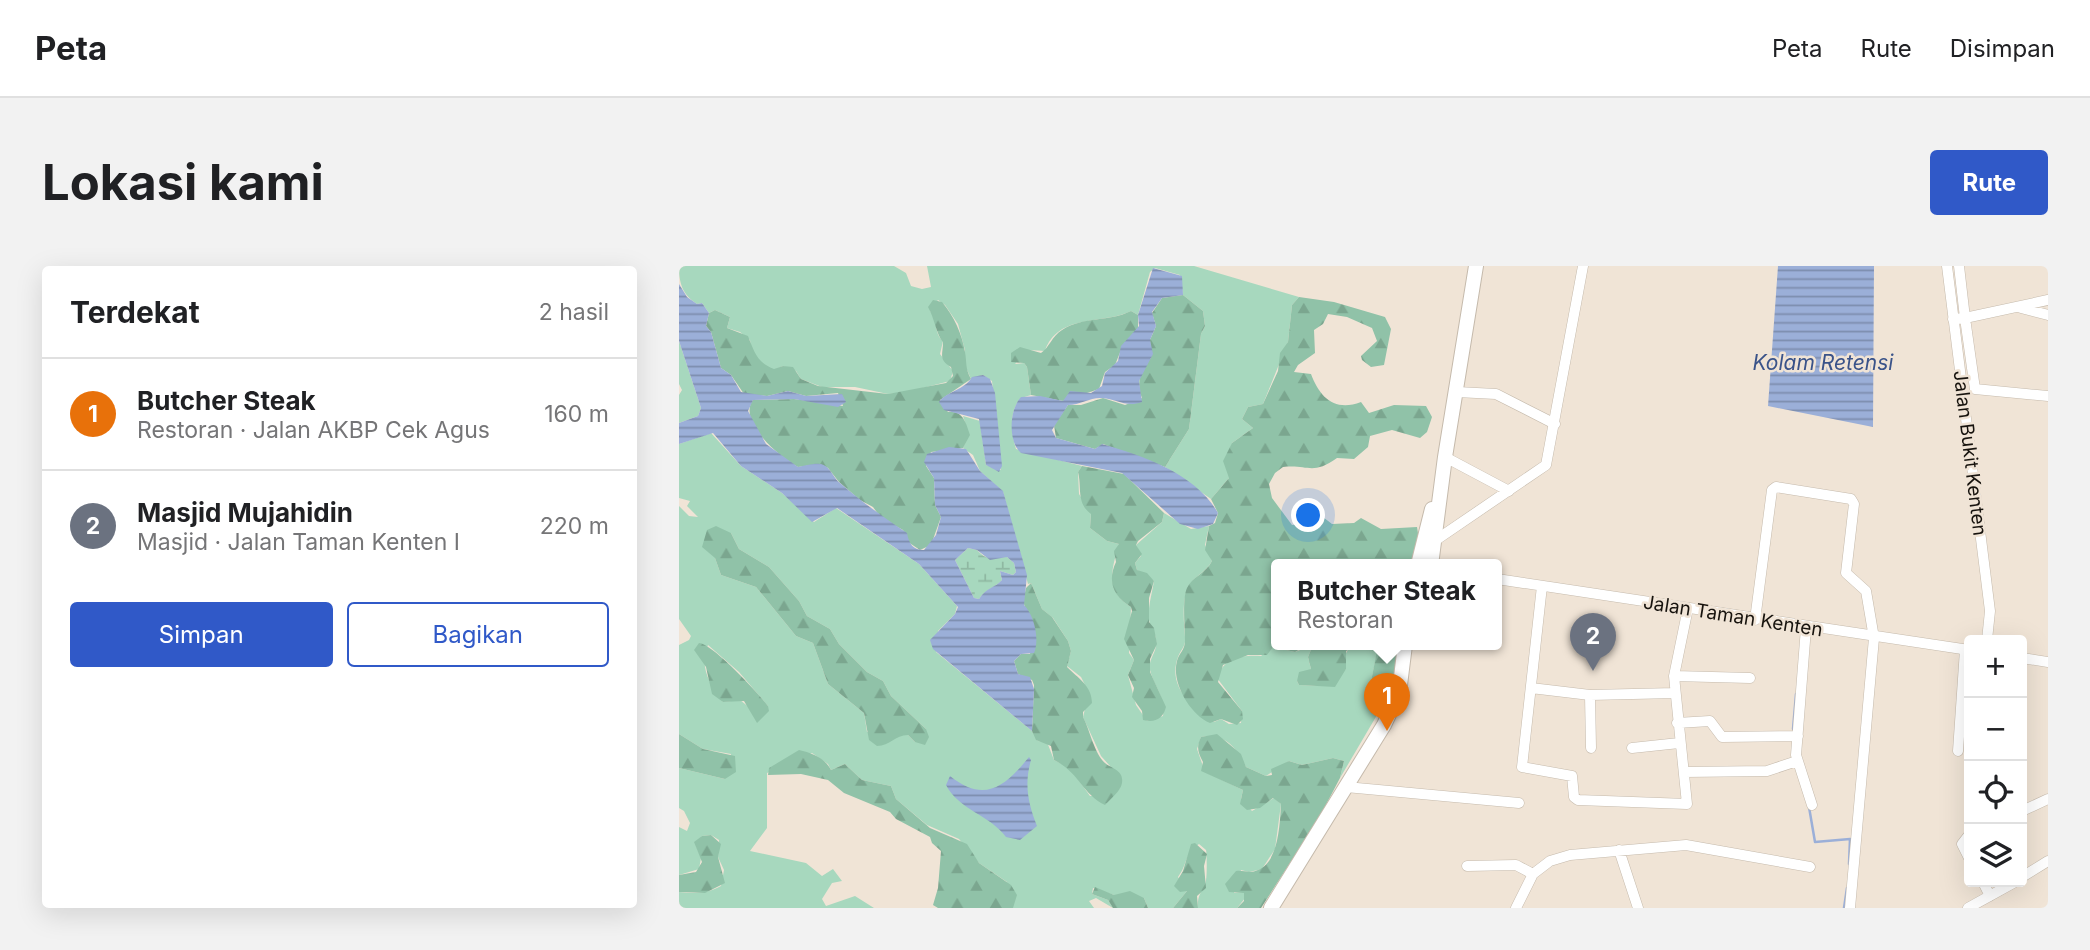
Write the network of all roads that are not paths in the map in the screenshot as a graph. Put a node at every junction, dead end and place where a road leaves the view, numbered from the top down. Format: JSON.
{"nodes":[{"id":1,"x":1476,"y":266,"type":"edge"},
{"id":2,"x":1583,"y":266,"type":"edge"},
{"id":3,"x":1947,"y":266,"type":"edge"},
{"id":4,"x":1959,"y":266,"type":"edge"},
{"id":5,"x":2048,"y":300,"type":"edge"},
{"id":6,"x":2021,"y":308,"type":"junction"},
{"id":7,"x":2048,"y":315,"type":"edge"},
{"id":8,"x":1959,"y":319,"type":"junction"},
{"id":9,"x":1457,"y":392,"type":"junction"},
{"id":10,"x":2048,"y":396,"type":"edge"},
{"id":11,"x":1555,"y":424,"type":"junction"},
{"id":12,"x":1445,"y":457,"type":"junction"},
{"id":13,"x":1510,"y":491,"type":"junction"},
{"id":14,"x":1436,"y":540,"type":"junction"},
{"id":15,"x":1420,"y":559,"type":"edge"},
{"id":16,"x":1432,"y":559,"type":"edge"},
{"id":17,"x":1502,"y":580,"type":"edge"},
{"id":18,"x":1542,"y":586,"type":"junction"},
{"id":19,"x":1688,"y":608,"type":"junction"},
{"id":20,"x":1755,"y":620,"type":"junction"},
{"id":21,"x":1806,"y":628,"type":"junction"},
{"id":22,"x":1988,"y":635,"type":"edge"},
{"id":23,"x":1874,"y":638,"type":"junction"},
{"id":24,"x":1406,"y":650,"type":"edge"},
{"id":25,"x":1964,"y":650,"type":"edge"},
{"id":26,"x":2027,"y":659,"type":"edge"},
{"id":27,"x":2048,"y":662,"type":"edge"},
{"id":28,"x":1674,"y":677,"type":"junction"},
{"id":29,"x":1750,"y":678,"type":"dead end"},
{"id":30,"x":1964,"y":684,"type":"edge"},
{"id":31,"x":1531,"y":688,"type":"junction"},
{"id":32,"x":1675,"y":693,"type":"junction"},
{"id":33,"x":1590,"y":695,"type":"junction"},
{"id":34,"x":1677,"y":723,"type":"junction"},
{"id":35,"x":1798,"y":736,"type":"junction"},
{"id":36,"x":1679,"y":744,"type":"junction"},
{"id":37,"x":1591,"y":748,"type":"dead end"},
{"id":38,"x":1632,"y":748,"type":"dead end"},
{"id":39,"x":1958,"y":751,"type":"dead end"},
{"id":40,"x":1796,"y":762,"type":"junction"},
{"id":41,"x":1683,"y":772,"type":"junction"},
{"id":42,"x":1346,"y":787,"type":"junction"},
{"id":43,"x":2048,"y":799,"type":"edge"},
{"id":44,"x":1519,"y":803,"type":"dead end"},
{"id":45,"x":1812,"y":805,"type":"dead end"},
{"id":46,"x":2027,"y":809,"type":"edge"},
{"id":47,"x":1619,"y":850,"type":"junction"},
{"id":48,"x":2048,"y":861,"type":"edge"},
{"id":49,"x":1467,"y":866,"type":"dead end"},
{"id":50,"x":1810,"y":867,"type":"dead end"},
{"id":51,"x":1533,"y":874,"type":"junction"},
{"id":52,"x":2027,"y":874,"type":"edge"},
{"id":53,"x":1986,"y":887,"type":"edge"},
{"id":54,"x":2006,"y":887,"type":"edge"},
{"id":55,"x":1990,"y":896,"type":"junction"},
{"id":56,"x":1271,"y":908,"type":"edge"},
{"id":57,"x":1516,"y":908,"type":"edge"},
{"id":58,"x":1638,"y":908,"type":"edge"},
{"id":59,"x":1850,"y":908,"type":"edge"},
{"id":60,"x":1968,"y":908,"type":"edge"}],
"edges":[{"from":1,"to":9,"type":"main road"},
{"from":2,"to":11,"type":"street"},
{"from":3,"to":8,"type":"street","name":"Jalan Bukit Kenten"},
{"from":4,"to":8,"type":"street"},
{"from":5,"to":6,"type":"street"},
{"from":6,"to":7,"type":"street"},
{"from":6,"to":8,"type":"street"},
{"from":8,"to":10,"type":"street"},
{"from":8,"to":22,"type":"street","name":"Jalan Bukit Kenten"},
{"from":9,"to":11,"type":"street"},
{"from":9,"to":12,"type":"main road"},
{"from":11,"to":13,"type":"street"},
{"from":12,"to":13,"type":"street"},
{"from":12,"to":14,"type":"main road"},
{"from":12,"to":15,"type":"main road"},
{"from":13,"to":14,"type":"street"},
{"from":14,"to":16,"type":"main road"},
{"from":17,"to":18,"type":"street","name":"Jalan Taman Kenten"},
{"from":18,"to":19,"type":"street","name":"Jalan Taman Kenten"},
{"from":18,"to":31,"type":"street"},
{"from":19,"to":20,"type":"street","name":"Jalan Taman Kenten"},
{"from":19,"to":28,"type":"street"},
{"from":20,"to":21,"type":"street","name":"Jalan Taman Kenten"},
{"from":20,"to":23,"type":"street"},
{"from":21,"to":23,"type":"street","name":"Jalan Taman Kenten"},
{"from":21,"to":35,"type":"street"},
{"from":23,"to":25,"type":"street","name":"Jalan Taman Kenten"},
{"from":23,"to":59,"type":"street"},
{"from":24,"to":42,"type":"main road"},
{"from":26,"to":27,"type":"street"},
{"from":28,"to":29,"type":"street"},
{"from":28,"to":32,"type":"street"},
{"from":30,"to":39,"type":"street"},
{"from":31,"to":33,"type":"street"},
{"from":31,"to":41,"type":"street"},
{"from":32,"to":33,"type":"street"},
{"from":32,"to":34,"type":"street"},
{"from":33,"to":37,"type":"street"},
{"from":34,"to":35,"type":"street"},
{"from":34,"to":36,"type":"street"},
{"from":35,"to":40,"type":"street"},
{"from":36,"to":38,"type":"street"},
{"from":36,"to":41,"type":"street"},
{"from":40,"to":41,"type":"street"},
{"from":40,"to":45,"type":"street"},
{"from":42,"to":44,"type":"street"},
{"from":42,"to":56,"type":"main road"},
{"from":43,"to":46,"type":"street"},
{"from":47,"to":50,"type":"street"},
{"from":47,"to":51,"type":"street"},
{"from":47,"to":58,"type":"street"},
{"from":48,"to":52,"type":"street"},
{"from":49,"to":51,"type":"street"},
{"from":51,"to":57,"type":"street"},
{"from":53,"to":55,"type":"street"},
{"from":54,"to":55,"type":"street"},
{"from":55,"to":60,"type":"street"}]}
